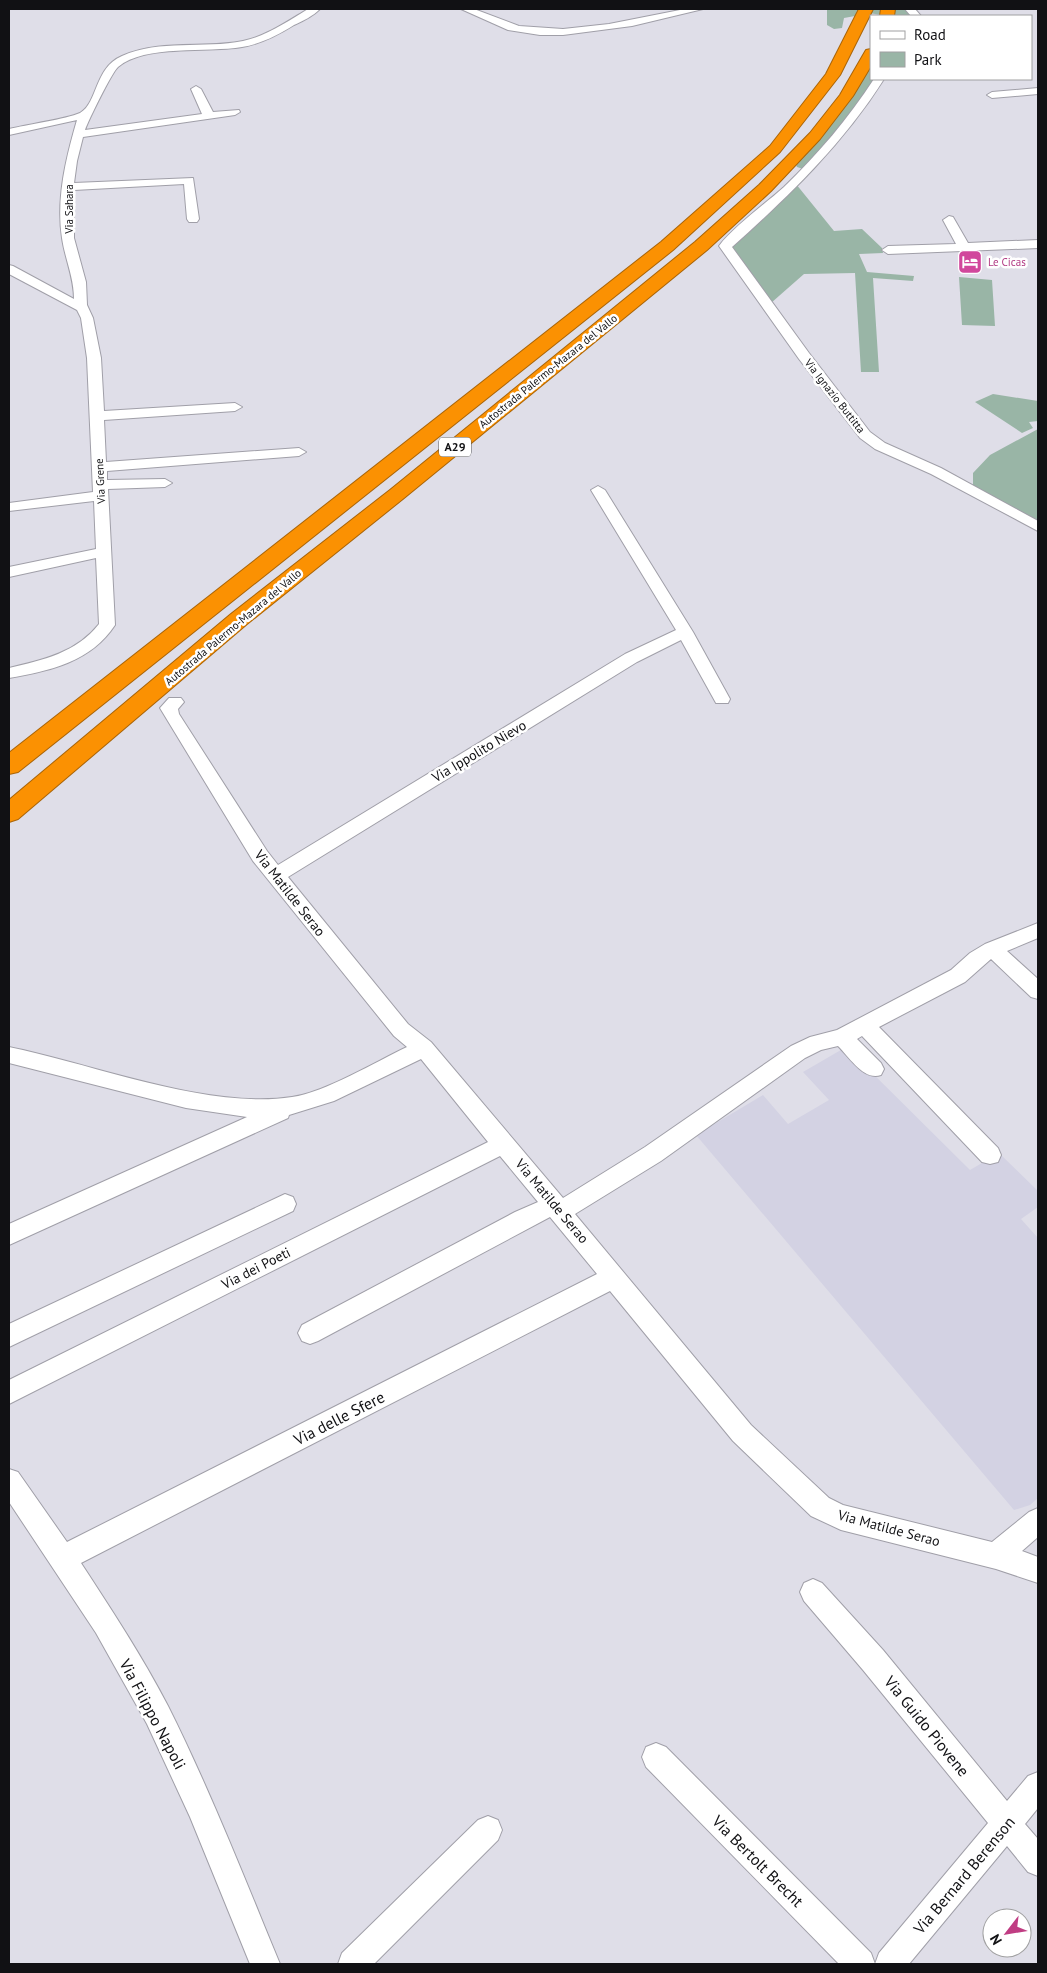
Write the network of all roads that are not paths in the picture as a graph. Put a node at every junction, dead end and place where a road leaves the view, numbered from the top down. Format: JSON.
{"nodes":[{"id":1,"x":315,"y":9,"type":"edge"},
{"id":2,"x":466,"y":9,"type":"edge"},
{"id":3,"x":698,"y":9,"type":"edge"},
{"id":4,"x":866,"y":10,"type":"edge"},
{"id":5,"x":870,"y":55,"type":"edge"},
{"id":6,"x":878,"y":80,"type":"edge"},
{"id":7,"x":196,"y":89,"type":"dead end"},
{"id":8,"x":1038,"y":92,"type":"edge"},
{"id":9,"x":992,"y":95,"type":"dead end"},
{"id":10,"x":235,"y":112,"type":"dead end"},
{"id":11,"x":84,"y":116,"type":"junction"},
{"id":12,"x":209,"y":116,"type":"junction"},
{"id":13,"x":9,"y":132,"type":"edge"},
{"id":14,"x":79,"y":134,"type":"junction"},
{"id":15,"x":68,"y":187,"type":"junction"},
{"id":16,"x":193,"y":219,"type":"dead end"},
{"id":17,"x":949,"y":220,"type":"dead end"},
{"id":18,"x":1038,"y":244,"type":"edge"},
{"id":19,"x":964,"y":247,"type":"junction"},
{"id":20,"x":888,"y":250,"type":"dead end"},
{"id":21,"x":9,"y":269,"type":"edge"},
{"id":22,"x":32,"y":283,"type":"junction"},
{"id":23,"x":16,"y":286,"type":"dead end"},
{"id":24,"x":81,"y":304,"type":"dead end"},
{"id":25,"x":234,"y":407,"type":"dead end"},
{"id":26,"x":97,"y":416,"type":"junction"},
{"id":27,"x":299,"y":452,"type":"dead end"},
{"id":28,"x":100,"y":467,"type":"junction"},
{"id":29,"x":165,"y":483,"type":"dead end"},
{"id":30,"x":598,"y":490,"type":"dead end"},
{"id":31,"x":101,"y":491,"type":"junction"},
{"id":32,"x":9,"y":507,"type":"edge"},
{"id":33,"x":1038,"y":527,"type":"edge"},
{"id":34,"x":104,"y":552,"type":"junction"},
{"id":35,"x":9,"y":572,"type":"edge"},
{"id":36,"x":685,"y":632,"type":"junction"},
{"id":37,"x":9,"y":673,"type":"edge"},
{"id":38,"x":722,"y":699,"type":"dead end"},
{"id":39,"x":175,"y":702,"type":"dead end"},
{"id":40,"x":9,"y":766,"type":"edge"},
{"id":41,"x":9,"y":813,"type":"edge"},
{"id":42,"x":276,"y":875,"type":"junction"},
{"id":43,"x":1038,"y":930,"type":"edge"},
{"id":44,"x":992,"y":949,"type":"junction"},
{"id":45,"x":1038,"y":991,"type":"edge"},
{"id":46,"x":864,"y":1025,"type":"junction"},
{"id":47,"x":842,"y":1037,"type":"junction"},
{"id":48,"x":424,"y":1048,"type":"junction"},
{"id":49,"x":9,"y":1055,"type":"edge"},
{"id":50,"x":874,"y":1069,"type":"dead end"},
{"id":51,"x":294,"y":1106,"type":"junction"},
{"id":52,"x":504,"y":1144,"type":"junction"},
{"id":53,"x":990,"y":1155,"type":"dead end"},
{"id":54,"x":286,"y":1204,"type":"dead end"},
{"id":55,"x":558,"y":1208,"type":"junction"},
{"id":56,"x":9,"y":1235,"type":"edge"},
{"id":57,"x":614,"y":1277,"type":"junction"},
{"id":58,"x":310,"y":1333,"type":"dead end"},
{"id":59,"x":9,"y":1336,"type":"edge"},
{"id":60,"x":9,"y":1392,"type":"edge"},
{"id":61,"x":9,"y":1481,"type":"edge"},
{"id":62,"x":1038,"y":1522,"type":"edge"},
{"id":63,"x":996,"y":1556,"type":"junction"},
{"id":64,"x":63,"y":1558,"type":"junction"},
{"id":65,"x":1038,"y":1570,"type":"edge"},
{"id":66,"x":813,"y":1592,"type":"dead end"},
{"id":67,"x":656,"y":1757,"type":"dead end"},
{"id":68,"x":1038,"y":1786,"type":"edge"},
{"id":69,"x":1007,"y":1824,"type":"junction"},
{"id":70,"x":488,"y":1830,"type":"dead end"},
{"id":71,"x":1038,"y":1862,"type":"edge"},
{"id":72,"x":265,"y":1964,"type":"edge"},
{"id":73,"x":354,"y":1964,"type":"edge"},
{"id":74,"x":860,"y":1964,"type":"edge"},
{"id":75,"x":890,"y":1964,"type":"edge"}],
"edges":[{"from":1,"to":11,"type":"street","name":"Via Sahara"},
{"from":2,"to":3,"type":"street"},
{"from":4,"to":40,"type":"highway","name":"Autostrada Palermo-Mazara del Vallo","number":"A29"},
{"from":5,"to":41,"type":"highway","name":"Autostrada Palermo-Mazara del Vallo","number":"A29"},
{"from":6,"to":33,"type":"street","name":"Via Ignazio Buttitta"},
{"from":7,"to":12,"type":"street"},
{"from":8,"to":9,"type":"street"},
{"from":10,"to":12,"type":"street"},
{"from":11,"to":13,"type":"street"},
{"from":11,"to":14,"type":"street","name":"Via Sahara"},
{"from":12,"to":14,"type":"street"},
{"from":14,"to":15,"type":"street","name":"Via Sahara"},
{"from":15,"to":16,"type":"street"},
{"from":15,"to":24,"type":"street","name":"Via Sahara"},
{"from":17,"to":19,"type":"street"},
{"from":18,"to":19,"type":"street"},
{"from":19,"to":20,"type":"street"},
{"from":21,"to":22,"type":"street","name":"Via Grene"},
{"from":22,"to":23,"type":"street"},
{"from":22,"to":26,"type":"street","name":"Via Grene"},
{"from":25,"to":26,"type":"street"},
{"from":26,"to":28,"type":"street","name":"Via Grene"},
{"from":27,"to":28,"type":"street"},
{"from":28,"to":31,"type":"street","name":"Via Grene"},
{"from":29,"to":31,"type":"street"},
{"from":30,"to":36,"type":"street"},
{"from":31,"to":32,"type":"street"},
{"from":31,"to":34,"type":"street","name":"Via Grene"},
{"from":34,"to":35,"type":"street"},
{"from":34,"to":37,"type":"street","name":"Via Grene"},
{"from":36,"to":38,"type":"street"},
{"from":36,"to":42,"type":"street","name":"Via Ippolito Nievo"},
{"from":39,"to":42,"type":"street","name":"Via Matilde Serao"},
{"from":42,"to":48,"type":"street","name":"Via Matilde Serao"},
{"from":43,"to":44,"type":"street"},
{"from":44,"to":45,"type":"street"},
{"from":44,"to":46,"type":"street"},
{"from":46,"to":47,"type":"street"},
{"from":46,"to":53,"type":"street"},
{"from":47,"to":50,"type":"street"},
{"from":47,"to":55,"type":"street"},
{"from":48,"to":51,"type":"street"},
{"from":48,"to":52,"type":"street","name":"Via Matilde Serao"},
{"from":49,"to":51,"type":"street"},
{"from":51,"to":56,"type":"street"},
{"from":52,"to":55,"type":"street","name":"Via Matilde Serao"},
{"from":52,"to":60,"type":"street","name":"Via dei Poeti"},
{"from":54,"to":59,"type":"street"},
{"from":55,"to":57,"type":"street","name":"Via Matilde Serao"},
{"from":55,"to":58,"type":"street"},
{"from":57,"to":63,"type":"street","name":"Via Matilde Serao"},
{"from":57,"to":64,"type":"street","name":"Via delle Sfere"},
{"from":61,"to":64,"type":"street","name":"Via Filippo Napoli"},
{"from":62,"to":63,"type":"street"},
{"from":63,"to":65,"type":"street","name":"Via Matilde Serao"},
{"from":64,"to":72,"type":"street","name":"Via Filippo Napoli"},
{"from":66,"to":69,"type":"street","name":"Via Guido Piovene"},
{"from":67,"to":74,"type":"street","name":"Via Bertolt Brecht"},
{"from":68,"to":69,"type":"street","name":"Via Bernard Berenson"},
{"from":69,"to":71,"type":"street","name":"Via Guido Piovene"},
{"from":69,"to":75,"type":"street","name":"Via Bernard Berenson"},
{"from":70,"to":73,"type":"street"}]}
